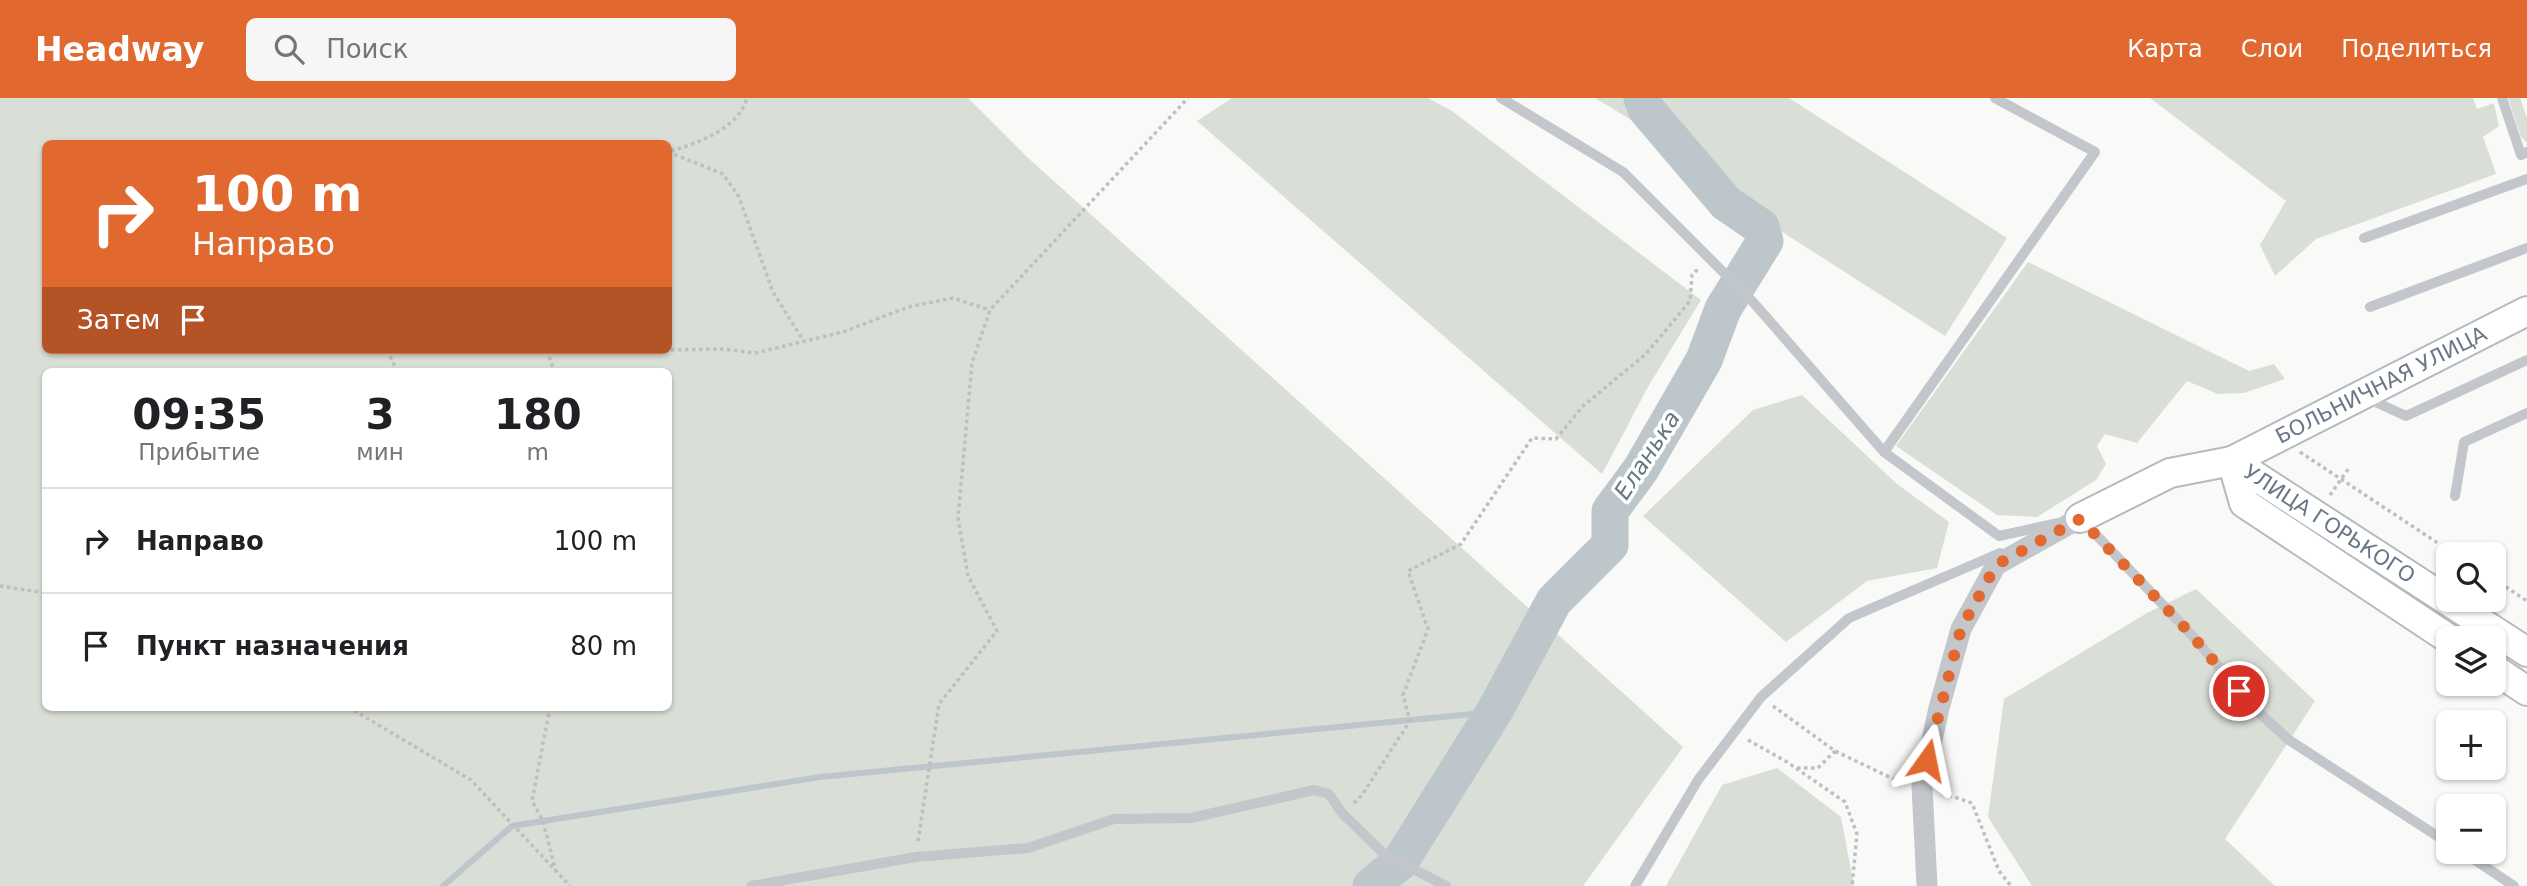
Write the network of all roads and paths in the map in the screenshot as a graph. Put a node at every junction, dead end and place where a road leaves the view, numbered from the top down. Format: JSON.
{"nodes":[{"id":1,"x":747,"y":98,"type":"edge"},
{"id":2,"x":1188,"y":98,"type":"edge"},
{"id":3,"x":1501,"y":98,"type":"edge"},
{"id":4,"x":1995,"y":98,"type":"edge"},
{"id":5,"x":2502,"y":98,"type":"edge"},
{"id":6,"x":672,"y":151,"type":"edge"},
{"id":7,"x":2527,"y":152,"type":"edge"},
{"id":8,"x":672,"y":153,"type":"edge"},
{"id":9,"x":2527,"y":179,"type":"edge"},
{"id":10,"x":2364,"y":238,"type":"dead end"},
{"id":11,"x":2527,"y":248,"type":"edge"},
{"id":12,"x":1708,"y":259,"type":"junction"},
{"id":13,"x":2370,"y":307,"type":"dead end"},
{"id":14,"x":990,"y":310,"type":"junction"},
{"id":15,"x":2527,"y":311,"type":"edge"},
{"id":16,"x":803,"y":340,"type":"junction"},
{"id":17,"x":672,"y":350,"type":"edge"},
{"id":18,"x":2527,"y":360,"type":"edge"},
{"id":19,"x":2362,"y":395,"type":"junction"},
{"id":20,"x":2527,"y":413,"type":"edge"},
{"id":21,"x":1884,"y":452,"type":"junction"},
{"id":22,"x":2309,"y":458,"type":"dead end"},
{"id":23,"x":2232,"y":461,"type":"junction"},
{"id":24,"x":2349,"y":468,"type":"dead end"},
{"id":25,"x":2342,"y":479,"type":"junction"},
{"id":26,"x":2455,"y":496,"type":"dead end"},
{"id":27,"x":2324,"y":505,"type":"dead end"},
{"id":28,"x":2080,"y":519,"type":"junction"},
{"id":29,"x":2436,"y":542,"type":"edge"},
{"id":30,"x":0,"y":586,"type":"edge"},
{"id":31,"x":2506,"y":587,"type":"edge"},
{"id":32,"x":42,"y":592,"type":"edge"},
{"id":33,"x":2527,"y":601,"type":"edge"},
{"id":34,"x":2436,"y":630,"type":"edge"},
{"id":35,"x":2527,"y":652,"type":"edge"},
{"id":36,"x":2506,"y":677,"type":"edge"},
{"id":37,"x":2527,"y":691,"type":"edge"},
{"id":38,"x":1761,"y":697,"type":"junction"},
{"id":39,"x":355,"y":711,"type":"edge"},
{"id":40,"x":549,"y":711,"type":"edge"},
{"id":41,"x":1734,"y":733,"type":"junction"},
{"id":42,"x":1835,"y":751,"type":"junction"},
{"id":43,"x":1795,"y":768,"type":"junction"},
{"id":44,"x":1922,"y":786,"type":"junction"},
{"id":45,"x":1342,"y":813,"type":"junction"},
{"id":46,"x":2436,"y":835,"type":"edge"},
{"id":47,"x":916,"y":857,"type":"junction"},
{"id":48,"x":2481,"y":864,"type":"edge"},
{"id":49,"x":556,"y":874,"type":"junction"},
{"id":50,"x":570,"y":886,"type":"edge"},
{"id":51,"x":751,"y":886,"type":"edge"},
{"id":52,"x":1446,"y":886,"type":"edge"},
{"id":53,"x":1635,"y":886,"type":"edge"},
{"id":54,"x":1852,"y":886,"type":"edge"},
{"id":55,"x":1927,"y":886,"type":"edge"},
{"id":56,"x":2011,"y":886,"type":"edge"},
{"id":57,"x":2514,"y":886,"type":"edge"}],
"edges":[{"from":1,"to":6,"type":"path"},
{"from":2,"to":14,"type":"path"},
{"from":3,"to":12,"type":"lane"},
{"from":4,"to":21,"type":"lane"},
{"from":5,"to":7,"type":"lane"},
{"from":8,"to":16,"type":"path"},
{"from":9,"to":10,"type":"lane"},
{"from":11,"to":13,"type":"lane"},
{"from":12,"to":21,"type":"lane"},
{"from":12,"to":45,"type":"path"},
{"from":14,"to":16,"type":"path"},
{"from":14,"to":47,"type":"path"},
{"from":15,"to":19,"type":"main road","name":"БОЛЬНИЧНАЯ УЛИЦА"},
{"from":16,"to":17,"type":"path"},
{"from":18,"to":19,"type":"lane"},
{"from":19,"to":23,"type":"main road","name":"БОЛЬНИЧНАЯ УЛИЦА"},
{"from":20,"to":26,"type":"lane"},
{"from":21,"to":28,"type":"lane"},
{"from":22,"to":25,"type":"path"},
{"from":23,"to":28,"type":"main road","name":"БОЛЬНИЧНАЯ УЛИЦА"},
{"from":23,"to":34,"type":"main road","name":"УЛИЦА ГОРЬКОГО"},
{"from":23,"to":35,"type":"main road","name":"УЛИЦА ГОРЬКОГО"},
{"from":24,"to":25,"type":"path"},
{"from":25,"to":27,"type":"path"},
{"from":25,"to":29,"type":"path"},
{"from":28,"to":38,"type":"lane"},
{"from":28,"to":44,"type":"street"},
{"from":28,"to":46,"type":"lane"},
{"from":30,"to":32,"type":"path"},
{"from":31,"to":33,"type":"path"},
{"from":36,"to":37,"type":"main road"},
{"from":38,"to":41,"type":"lane"},
{"from":38,"to":42,"type":"path"},
{"from":39,"to":49,"type":"path"},
{"from":40,"to":49,"type":"path"},
{"from":41,"to":43,"type":"path"},
{"from":41,"to":53,"type":"lane"},
{"from":42,"to":43,"type":"path"},
{"from":42,"to":44,"type":"path"},
{"from":43,"to":54,"type":"path"},
{"from":44,"to":55,"type":"street"},
{"from":44,"to":56,"type":"path"},
{"from":45,"to":47,"type":"lane"},
{"from":45,"to":52,"type":"lane"},
{"from":47,"to":51,"type":"lane"},
{"from":48,"to":57,"type":"lane"},
{"from":49,"to":50,"type":"path"}]}
